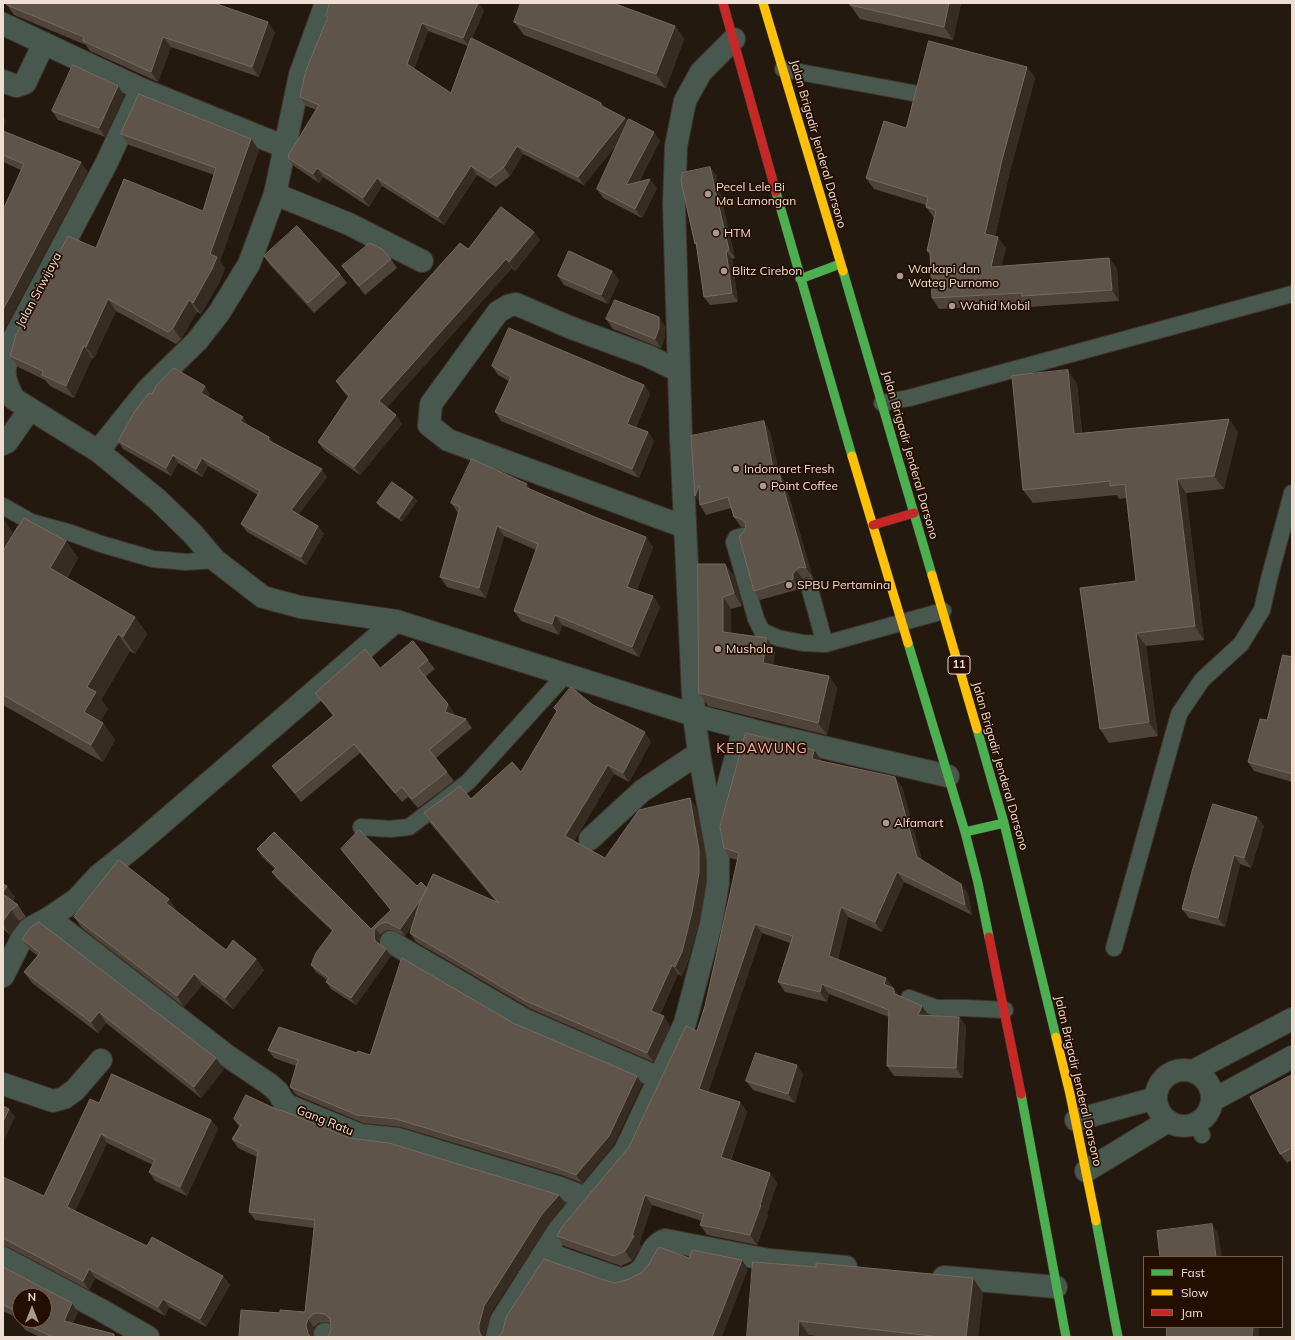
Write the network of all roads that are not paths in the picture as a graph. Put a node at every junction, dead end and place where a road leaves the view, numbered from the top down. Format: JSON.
{"nodes":[{"id":1,"x":326,"y":3,"type":"edge"},
{"id":2,"x":723,"y":3,"type":"edge"},
{"id":3,"x":763,"y":3,"type":"edge"},
{"id":4,"x":3,"y":24,"type":"edge"},
{"id":5,"x":734,"y":39,"type":"junction"},
{"id":6,"x":44,"y":43,"type":"junction"},
{"id":7,"x":783,"y":69,"type":"junction"},
{"id":8,"x":3,"y":81,"type":"edge"},
{"id":9,"x":141,"y":89,"type":"junction"},
{"id":10,"x":913,"y":93,"type":"dead end"},
{"id":11,"x":285,"y":147,"type":"junction"},
{"id":12,"x":275,"y":194,"type":"junction"},
{"id":13,"x":422,"y":261,"type":"dead end"},
{"id":14,"x":840,"y":264,"type":"junction"},
{"id":15,"x":800,"y":278,"type":"junction"},
{"id":16,"x":1292,"y":294,"type":"edge"},
{"id":17,"x":679,"y":371,"type":"junction"},
{"id":18,"x":882,"y":404,"type":"junction"},
{"id":19,"x":30,"y":410,"type":"junction"},
{"id":20,"x":3,"y":444,"type":"edge"},
{"id":21,"x":98,"y":451,"type":"junction"},
{"id":22,"x":1292,"y":493,"type":"edge"},
{"id":23,"x":3,"y":506,"type":"edge"},
{"id":24,"x":914,"y":513,"type":"junction"},
{"id":25,"x":31,"y":522,"type":"junction"},
{"id":26,"x":873,"y":525,"type":"junction"},
{"id":27,"x":685,"y":527,"type":"junction"},
{"id":28,"x":23,"y":535,"type":"edge"},
{"id":29,"x":741,"y":546,"type":"edge"},
{"id":30,"x":215,"y":560,"type":"junction"},
{"id":31,"x":809,"y":586,"type":"dead end"},
{"id":32,"x":943,"y":611,"type":"junction"},
{"id":33,"x":396,"y":621,"type":"junction"},
{"id":34,"x":901,"y":623,"type":"junction"},
{"id":35,"x":825,"y":644,"type":"junction"},
{"id":36,"x":566,"y":674,"type":"junction"},
{"id":37,"x":694,"y":714,"type":"junction"},
{"id":38,"x":744,"y":728,"type":"junction"},
{"id":39,"x":699,"y":753,"type":"junction"},
{"id":40,"x":948,"y":776,"type":"junction"},
{"id":41,"x":1004,"y":822,"type":"junction"},
{"id":42,"x":361,"y":827,"type":"dead end"},
{"id":43,"x":965,"y":832,"type":"junction"},
{"id":44,"x":715,"y":835,"type":"junction"},
{"id":45,"x":590,"y":839,"type":"dead end"},
{"id":46,"x":49,"y":918,"type":"junction"},
{"id":47,"x":391,"y":942,"type":"dead end"},
{"id":48,"x":1114,"y":948,"type":"dead end"},
{"id":49,"x":3,"y":976,"type":"edge"},
{"id":50,"x":909,"y":998,"type":"dead end"},
{"id":51,"x":1005,"y":1010,"type":"junction"},
{"id":52,"x":1292,"y":1019,"type":"edge"},
{"id":53,"x":1292,"y":1057,"type":"edge"},
{"id":54,"x":101,"y":1060,"type":"dead end"},
{"id":55,"x":1193,"y":1071,"type":"junction"},
{"id":56,"x":659,"y":1078,"type":"junction"},
{"id":57,"x":3,"y":1084,"type":"edge"},
{"id":58,"x":1156,"y":1098,"type":"junction"},
{"id":59,"x":1213,"y":1100,"type":"junction"},
{"id":60,"x":1076,"y":1120,"type":"junction"},
{"id":61,"x":1168,"y":1121,"type":"junction"},
{"id":62,"x":1086,"y":1171,"type":"junction"},
{"id":63,"x":586,"y":1198,"type":"junction"},
{"id":64,"x":545,"y":1252,"type":"junction"},
{"id":65,"x":3,"y":1258,"type":"edge"},
{"id":66,"x":862,"y":1269,"type":"edge"},
{"id":67,"x":924,"y":1275,"type":"edge"},
{"id":68,"x":1056,"y":1288,"type":"junction"},
{"id":69,"x":148,"y":1337,"type":"edge"},
{"id":70,"x":497,"y":1337,"type":"edge"},
{"id":71,"x":1066,"y":1337,"type":"edge"},
{"id":72,"x":1118,"y":1337,"type":"edge"}],
"edges":[{"from":1,"to":11,"type":"street"},
{"from":2,"to":5,"type":"highway"},
{"from":3,"to":7,"type":"highway","name":"Jalan Brigadir Jenderal Darsono","number":"11"},
{"from":4,"to":6,"type":"street"},
{"from":5,"to":15,"type":"highway"},
{"from":5,"to":17,"type":"street"},
{"from":6,"to":8,"type":"street"},
{"from":6,"to":9,"type":"street"},
{"from":7,"to":10,"type":"lane"},
{"from":7,"to":14,"type":"highway","name":"Jalan Brigadir Jenderal Darsono","number":"11"},
{"from":9,"to":11,"type":"street"},
{"from":9,"to":19,"type":"street","name":"Jalan Sriwijaya"},
{"from":11,"to":12,"type":"street"},
{"from":12,"to":13,"type":"street"},
{"from":12,"to":21,"type":"street"},
{"from":14,"to":15,"type":"highway"},
{"from":14,"to":18,"type":"highway","name":"Jalan Brigadir Jenderal Darsono","number":"11"},
{"from":15,"to":26,"type":"highway"},
{"from":16,"to":18,"type":"lane"},
{"from":17,"to":27,"type":"street"},
{"from":17,"to":27,"type":"street"},
{"from":18,"to":24,"type":"highway","name":"Jalan Brigadir Jenderal Darsono","number":"11"},
{"from":19,"to":20,"type":"street"},
{"from":19,"to":21,"type":"street","name":"Jalan Sriwijaya"},
{"from":21,"to":30,"type":"street","name":"Jalan Sriwijaya"},
{"from":22,"to":48,"type":"lane"},
{"from":23,"to":25,"type":"lane"},
{"from":24,"to":26,"type":"highway"},
{"from":24,"to":32,"type":"highway","name":"Jalan Brigadir Jenderal Darsono","number":"11"},
{"from":25,"to":28,"type":"lane"},
{"from":25,"to":30,"type":"lane"},
{"from":26,"to":34,"type":"highway"},
{"from":27,"to":37,"type":"street"},
{"from":29,"to":35,"type":"lane"},
{"from":30,"to":33,"type":"street","name":"Jalan Sriwijaya"},
{"from":31,"to":35,"type":"lane"},
{"from":32,"to":34,"type":"lane"},
{"from":32,"to":41,"type":"highway","name":"Jalan Brigadir Jenderal Darsono","number":"11"},
{"from":33,"to":36,"type":"street","name":"Jalan Sriwijaya"},
{"from":33,"to":46,"type":"street"},
{"from":34,"to":35,"type":"lane"},
{"from":34,"to":40,"type":"highway"},
{"from":36,"to":37,"type":"street","name":"Jalan Sriwijaya"},
{"from":36,"to":42,"type":"lane"},
{"from":37,"to":38,"type":"street","name":"Jalan Sriwijaya"},
{"from":37,"to":39,"type":"street"},
{"from":38,"to":40,"type":"street","name":"Jalan Sriwijaya"},
{"from":38,"to":44,"type":"street"},
{"from":39,"to":44,"type":"street"},
{"from":39,"to":45,"type":"street"},
{"from":40,"to":43,"type":"highway"},
{"from":41,"to":43,"type":"highway"},
{"from":41,"to":60,"type":"highway","name":"Jalan Brigadir Jenderal Darsono","number":"11"},
{"from":43,"to":51,"type":"highway"},
{"from":44,"to":56,"type":"street"},
{"from":46,"to":49,"type":"street"},
{"from":46,"to":63,"type":"street","name":"Gang Ratu"},
{"from":47,"to":56,"type":"street"},
{"from":50,"to":51,"type":"lane"},
{"from":51,"to":68,"type":"highway"},
{"from":52,"to":55,"type":"street"},
{"from":53,"to":59,"type":"street"},
{"from":54,"to":57,"type":"street"},
{"from":55,"to":58,"type":"street"},
{"from":55,"to":59,"type":"street"},
{"from":56,"to":63,"type":"street"},
{"from":58,"to":60,"type":"street"},
{"from":58,"to":61,"type":"street"},
{"from":59,"to":61,"type":"street"},
{"from":60,"to":62,"type":"highway","name":"Jalan Brigadir Jenderal Darsono","number":"11"},
{"from":61,"to":62,"type":"street"},
{"from":62,"to":72,"type":"highway","name":"Jalan Brigadir Jenderal Darsono","number":"11"},
{"from":63,"to":64,"type":"street"},
{"from":64,"to":66,"type":"street"},
{"from":64,"to":70,"type":"street"},
{"from":65,"to":69,"type":"street"},
{"from":67,"to":68,"type":"street"},
{"from":68,"to":71,"type":"highway"}]}
